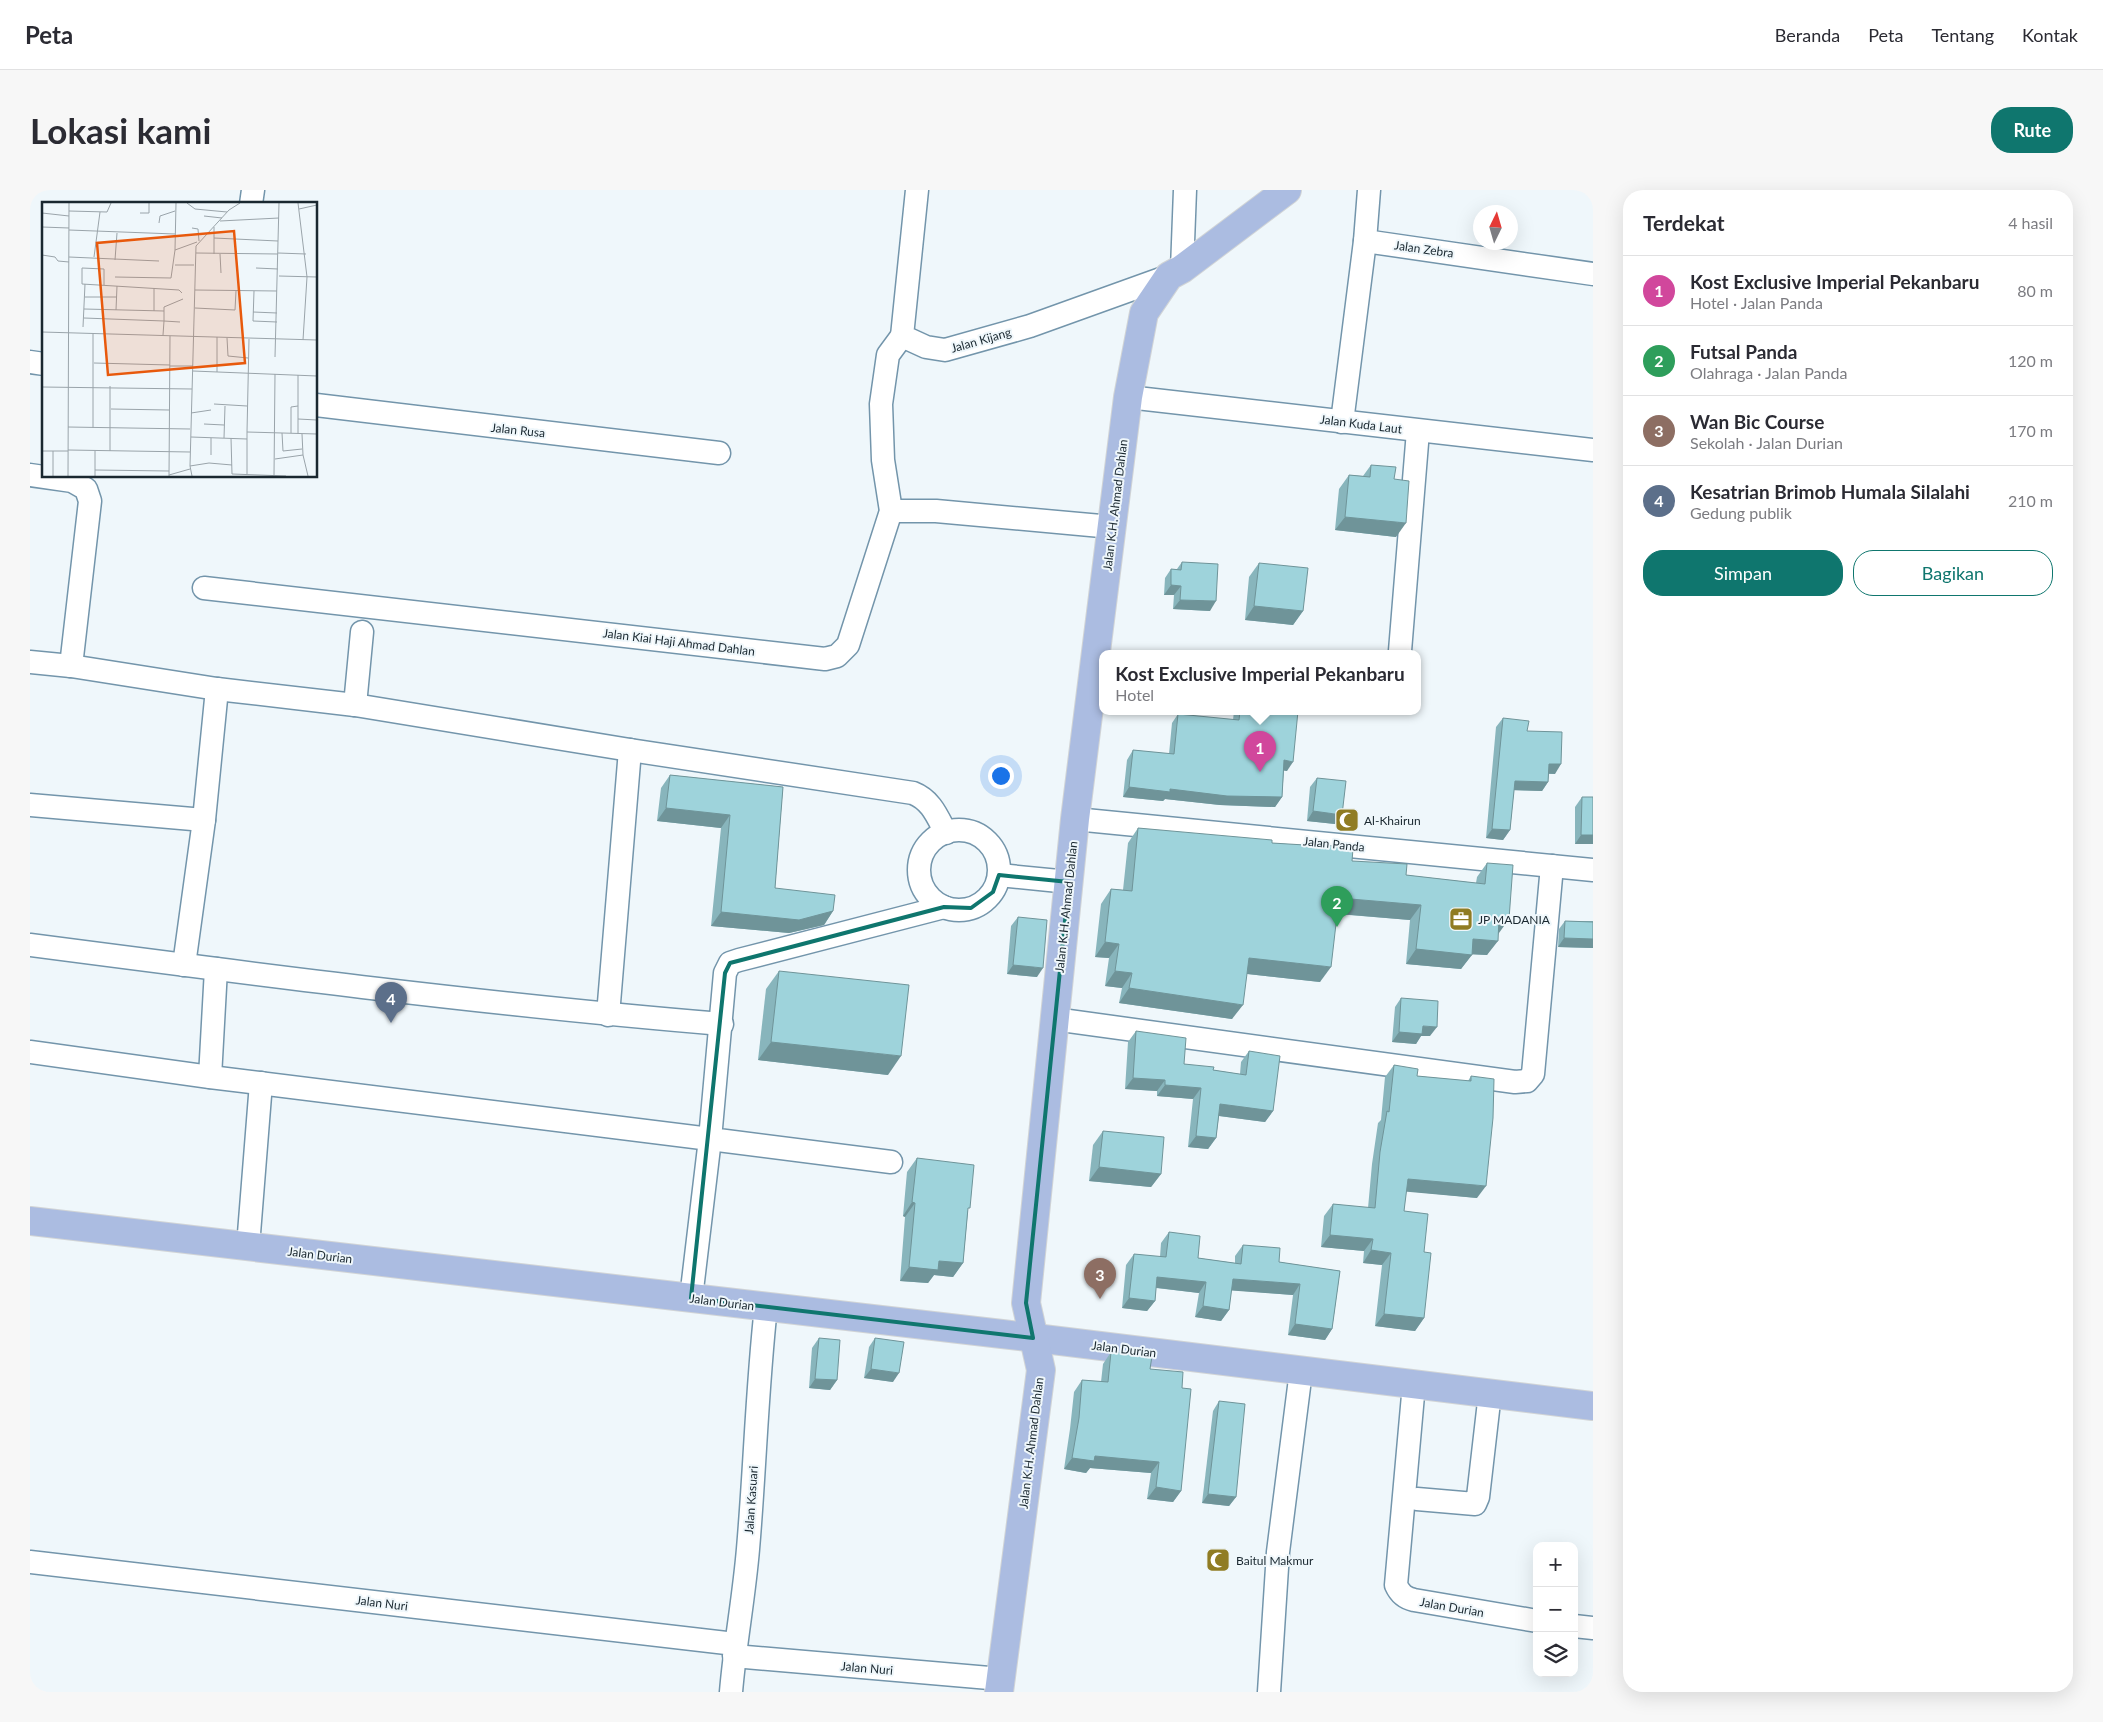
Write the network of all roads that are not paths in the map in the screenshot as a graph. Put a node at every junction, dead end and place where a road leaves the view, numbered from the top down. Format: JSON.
{"nodes":[{"id":1,"x":917,"y":190,"type":"edge"},
{"id":2,"x":1185,"y":190,"type":"edge"},
{"id":3,"x":1287,"y":190,"type":"edge"},
{"id":4,"x":1369,"y":190,"type":"edge"},
{"id":5,"x":1365,"y":241,"type":"junction"},
{"id":6,"x":1176,"y":272,"type":"junction"},
{"id":7,"x":1593,"y":274,"type":"edge"},
{"id":8,"x":902,"y":336,"type":"junction"},
{"id":9,"x":1128,"y":396,"type":"junction"},
{"id":10,"x":318,"y":405,"type":"edge"},
{"id":11,"x":1342,"y":422,"type":"junction"},
{"id":12,"x":1418,"y":430,"type":"junction"},
{"id":13,"x":1593,"y":450,"type":"edge"},
{"id":14,"x":719,"y":453,"type":"dead end"},
{"id":15,"x":51,"y":478,"type":"edge"},
{"id":16,"x":890,"y":511,"type":"junction"},
{"id":17,"x":1112,"y":527,"type":"junction"},
{"id":18,"x":204,"y":588,"type":"dead end"},
{"id":19,"x":362,"y":632,"type":"dead end"},
{"id":20,"x":1400,"y":650,"type":"edge"},
{"id":21,"x":30,"y":662,"type":"edge"},
{"id":22,"x":71,"y":666,"type":"junction"},
{"id":23,"x":217,"y":689,"type":"junction"},
{"id":24,"x":355,"y":705,"type":"junction"},
{"id":25,"x":630,"y":750,"type":"junction"},
{"id":26,"x":30,"y":805,"type":"edge"},
{"id":27,"x":1075,"y":819,"type":"junction"},
{"id":28,"x":204,"y":820,"type":"junction"},
{"id":29,"x":946,"y":833,"type":"junction"},
{"id":30,"x":1552,"y":866,"type":"junction"},
{"id":31,"x":1593,"y":870,"type":"edge"},
{"id":32,"x":999,"y":875,"type":"junction"},
{"id":33,"x":1069,"y":882,"type":"junction"},
{"id":34,"x":944,"y":907,"type":"junction"},
{"id":35,"x":30,"y":945,"type":"edge"},
{"id":36,"x":184,"y":965,"type":"junction"},
{"id":37,"x":216,"y":969,"type":"junction"},
{"id":38,"x":608,"y":1015,"type":"junction"},
{"id":39,"x":1054,"y":1019,"type":"junction"},
{"id":40,"x":722,"y":1024,"type":"junction"},
{"id":41,"x":30,"y":1052,"type":"edge"},
{"id":42,"x":210,"y":1077,"type":"junction"},
{"id":43,"x":261,"y":1083,"type":"junction"},
{"id":44,"x":710,"y":1139,"type":"junction"},
{"id":45,"x":891,"y":1162,"type":"dead end"},
{"id":46,"x":30,"y":1221,"type":"edge"},
{"id":47,"x":248,"y":1246,"type":"junction"},
{"id":48,"x":691,"y":1298,"type":"junction"},
{"id":49,"x":766,"y":1307,"type":"junction"},
{"id":50,"x":1033,"y":1338,"type":"junction"},
{"id":51,"x":1301,"y":1371,"type":"junction"},
{"id":52,"x":1414,"y":1384,"type":"junction"},
{"id":53,"x":1490,"y":1393,"type":"junction"},
{"id":54,"x":1593,"y":1406,"type":"edge"},
{"id":55,"x":1417,"y":1499,"type":"dead end"},
{"id":56,"x":30,"y":1562,"type":"edge"},
{"id":57,"x":1533,"y":1620,"type":"edge"},
{"id":58,"x":1578,"y":1626,"type":"edge"},
{"id":59,"x":1593,"y":1628,"type":"edge"},
{"id":60,"x":734,"y":1650,"type":"junction"},
{"id":61,"x":1000,"y":1686,"type":"edge"},
{"id":62,"x":731,"y":1692,"type":"edge"},
{"id":63,"x":1269,"y":1692,"type":"edge"}],
"edges":[{"from":1,"to":8,"type":"street"},
{"from":2,"to":6,"type":"street"},
{"from":3,"to":6,"type":"main road","name":"Jalan K.H. Ahmad Dahlan"},
{"from":4,"to":5,"type":"street"},
{"from":5,"to":7,"type":"street","name":"Jalan Zebra"},
{"from":5,"to":11,"type":"street"},
{"from":6,"to":8,"type":"street","name":"Jalan Kijang"},
{"from":6,"to":9,"type":"main road","name":"Jalan K.H. Ahmad Dahlan"},
{"from":8,"to":16,"type":"street"},
{"from":9,"to":11,"type":"street","name":"Jalan Kuda Laut"},
{"from":9,"to":17,"type":"main road","name":"Jalan K.H. Ahmad Dahlan"},
{"from":10,"to":14,"type":"street","name":"Jalan Rusa"},
{"from":11,"to":12,"type":"street","name":"Jalan Kuda Laut"},
{"from":12,"to":13,"type":"street","name":"Jalan Kuda Laut"},
{"from":12,"to":20,"type":"street"},
{"from":15,"to":22,"type":"street"},
{"from":16,"to":17,"type":"street"},
{"from":16,"to":18,"type":"street","name":"Jalan Kiai Haji Ahmad Dahlan"},
{"from":17,"to":27,"type":"main road","name":"Jalan K.H. Ahmad Dahlan"},
{"from":19,"to":24,"type":"street"},
{"from":21,"to":22,"type":"street"},
{"from":22,"to":23,"type":"street"},
{"from":23,"to":24,"type":"street"},
{"from":23,"to":28,"type":"street"},
{"from":24,"to":25,"type":"street"},
{"from":25,"to":29,"type":"street"},
{"from":25,"to":38,"type":"street"},
{"from":26,"to":28,"type":"street"},
{"from":27,"to":30,"type":"street","name":"Jalan Panda"},
{"from":27,"to":33,"type":"main road","name":"Jalan K.H. Ahmad Dahlan"},
{"from":28,"to":36,"type":"street"},
{"from":29,"to":32,"type":"street"},
{"from":29,"to":34,"type":"street"},
{"from":30,"to":31,"type":"street","name":"Jalan Panda"},
{"from":30,"to":39,"type":"street"},
{"from":32,"to":33,"type":"street"},
{"from":32,"to":34,"type":"street"},
{"from":33,"to":39,"type":"main road","name":"Jalan K.H. Ahmad Dahlan"},
{"from":34,"to":40,"type":"street"},
{"from":35,"to":36,"type":"street"},
{"from":36,"to":37,"type":"street"},
{"from":37,"to":38,"type":"street"},
{"from":37,"to":42,"type":"street"},
{"from":38,"to":40,"type":"street"},
{"from":39,"to":50,"type":"main road","name":"Jalan K.H. Ahmad Dahlan"},
{"from":40,"to":44,"type":"street"},
{"from":41,"to":42,"type":"street"},
{"from":42,"to":43,"type":"street"},
{"from":43,"to":44,"type":"street"},
{"from":43,"to":47,"type":"street"},
{"from":44,"to":45,"type":"street"},
{"from":44,"to":48,"type":"street"},
{"from":46,"to":47,"type":"main road","name":"Jalan Durian"},
{"from":47,"to":48,"type":"main road","name":"Jalan Durian"},
{"from":48,"to":49,"type":"main road","name":"Jalan Durian"},
{"from":49,"to":50,"type":"main road","name":"Jalan Durian"},
{"from":49,"to":60,"type":"street","name":"Jalan Kasuari"},
{"from":50,"to":51,"type":"main road","name":"Jalan Durian"},
{"from":50,"to":61,"type":"main road","name":"Jalan K.H. Ahmad Dahlan"},
{"from":51,"to":52,"type":"main road","name":"Jalan Durian"},
{"from":51,"to":63,"type":"street"},
{"from":52,"to":53,"type":"main road","name":"Jalan Durian"},
{"from":52,"to":57,"type":"street","name":"Jalan Durian"},
{"from":53,"to":54,"type":"main road","name":"Jalan Durian"},
{"from":53,"to":55,"type":"street"},
{"from":56,"to":60,"type":"street","name":"Jalan Nuri"},
{"from":58,"to":59,"type":"street"},
{"from":60,"to":61,"type":"street","name":"Jalan Nuri"},
{"from":60,"to":62,"type":"street","name":"Jalan Kasuari"}]}
